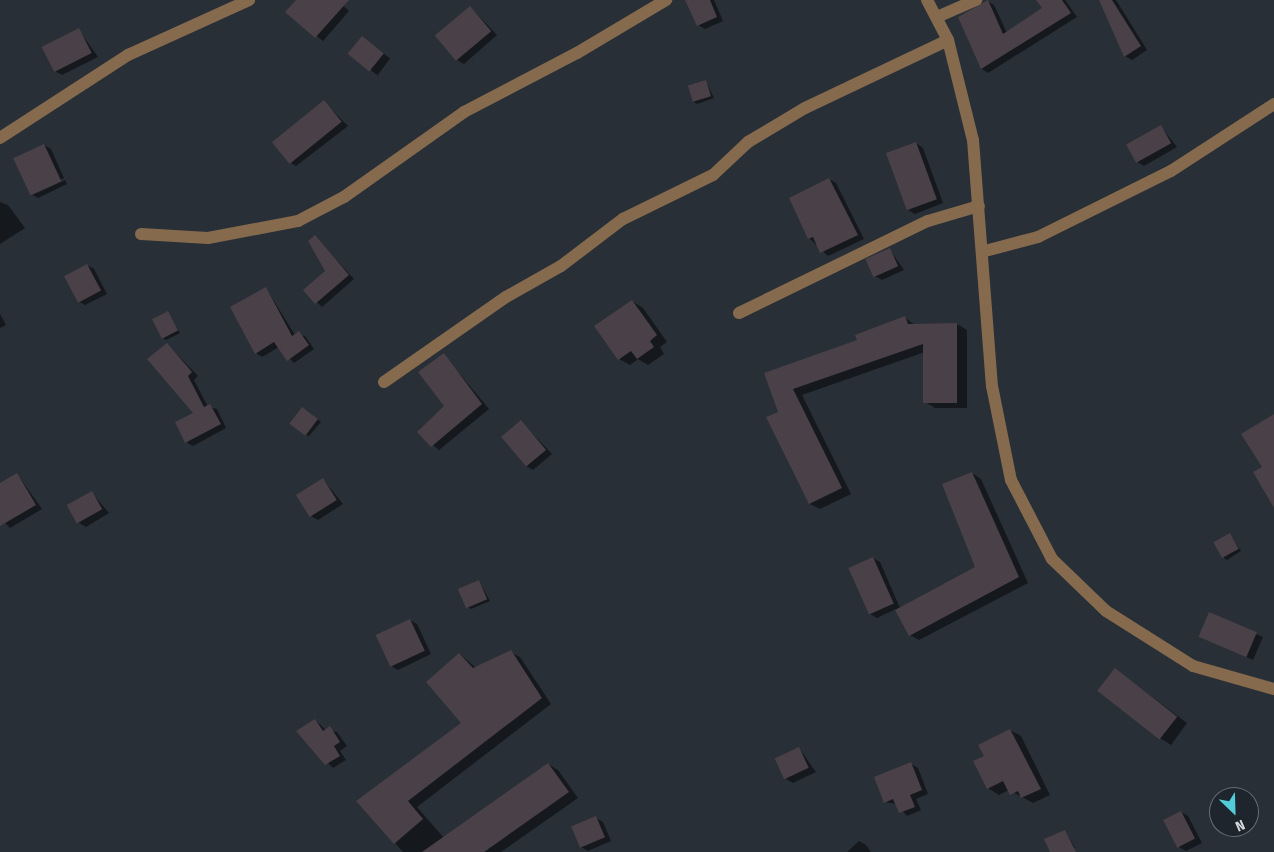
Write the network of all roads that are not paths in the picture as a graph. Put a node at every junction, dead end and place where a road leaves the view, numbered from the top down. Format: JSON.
{"nodes":[{"id":1,"x":249,"y":0,"type":"edge"},
{"id":2,"x":666,"y":0,"type":"edge"},
{"id":3,"x":927,"y":0,"type":"edge"},
{"id":4,"x":976,"y":0,"type":"edge"},
{"id":5,"x":937,"y":17,"type":"junction"},
{"id":6,"x":948,"y":40,"type":"junction"},
{"id":7,"x":1274,"y":104,"type":"edge"},
{"id":8,"x":0,"y":138,"type":"edge"},
{"id":9,"x":979,"y":206,"type":"junction"},
{"id":10,"x":141,"y":234,"type":"dead end"},
{"id":11,"x":984,"y":251,"type":"junction"},
{"id":12,"x":739,"y":313,"type":"dead end"},
{"id":13,"x":384,"y":382,"type":"dead end"},
{"id":14,"x":1274,"y":689,"type":"edge"}],
"edges":[{"from":1,"to":8,"type":"street"},
{"from":2,"to":10,"type":"street"},
{"from":3,"to":5,"type":"street"},
{"from":4,"to":5,"type":"street"},
{"from":5,"to":6,"type":"street"},
{"from":6,"to":9,"type":"street"},
{"from":6,"to":13,"type":"street"},
{"from":7,"to":11,"type":"street"},
{"from":9,"to":11,"type":"street"},
{"from":9,"to":12,"type":"street"},
{"from":11,"to":14,"type":"street"}]}
